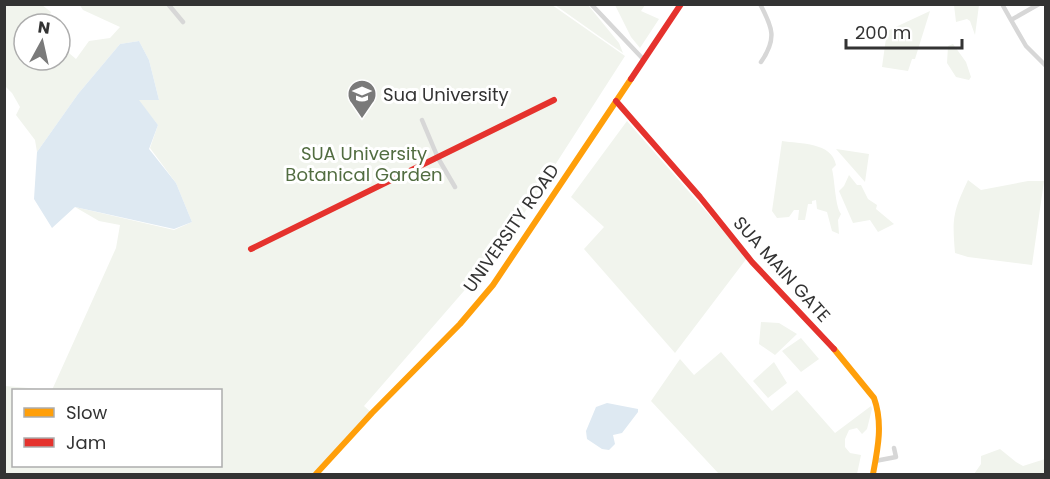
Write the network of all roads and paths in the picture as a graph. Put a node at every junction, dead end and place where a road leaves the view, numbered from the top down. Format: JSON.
{"nodes":[{"id":1,"x":168,"y":4,"type":"edge"},
{"id":2,"x":591,"y":4,"type":"edge"},
{"id":3,"x":681,"y":4,"type":"edge"},
{"id":4,"x":760,"y":4,"type":"edge"},
{"id":5,"x":1002,"y":4,"type":"edge"},
{"id":6,"x":1039,"y":4,"type":"edge"},
{"id":7,"x":1011,"y":20,"type":"junction"},
{"id":8,"x":183,"y":22,"type":"dead end"},
{"id":9,"x":644,"y":60,"type":"junction"},
{"id":10,"x":761,"y":62,"type":"dead end"},
{"id":11,"x":1046,"y":66,"type":"edge"},
{"id":12,"x":554,"y":100,"type":"dead end"},
{"id":13,"x":616,"y":101,"type":"junction"},
{"id":14,"x":422,"y":120,"type":"dead end"},
{"id":15,"x":438,"y":158,"type":"junction"},
{"id":16,"x":455,"y":187,"type":"dead end"},
{"id":17,"x":250,"y":249,"type":"dead end"},
{"id":18,"x":894,"y":448,"type":"dead end"},
{"id":19,"x":875,"y":461,"type":"junction"},
{"id":20,"x":316,"y":474,"type":"edge"},
{"id":21,"x":873,"y":474,"type":"edge"}],
"edges":[{"from":1,"to":8,"type":"street"},
{"from":2,"to":9,"type":"street"},
{"from":3,"to":9,"type":"street","name":"UNIVERSITY ROAD"},
{"from":4,"to":10,"type":"street"},
{"from":5,"to":7,"type":"street"},
{"from":6,"to":7,"type":"street"},
{"from":7,"to":11,"type":"street"},
{"from":9,"to":13,"type":"street","name":"UNIVERSITY ROAD"},
{"from":12,"to":15,"type":"street"},
{"from":13,"to":19,"type":"street","name":"SUA MAIN GATE"},
{"from":13,"to":20,"type":"street","name":"UNIVERSITY ROAD"},
{"from":14,"to":15,"type":"street"},
{"from":15,"to":16,"type":"street"},
{"from":15,"to":17,"type":"street"},
{"from":18,"to":19,"type":"street"},
{"from":19,"to":21,"type":"street","name":"SUA MAIN GATE"}]}
